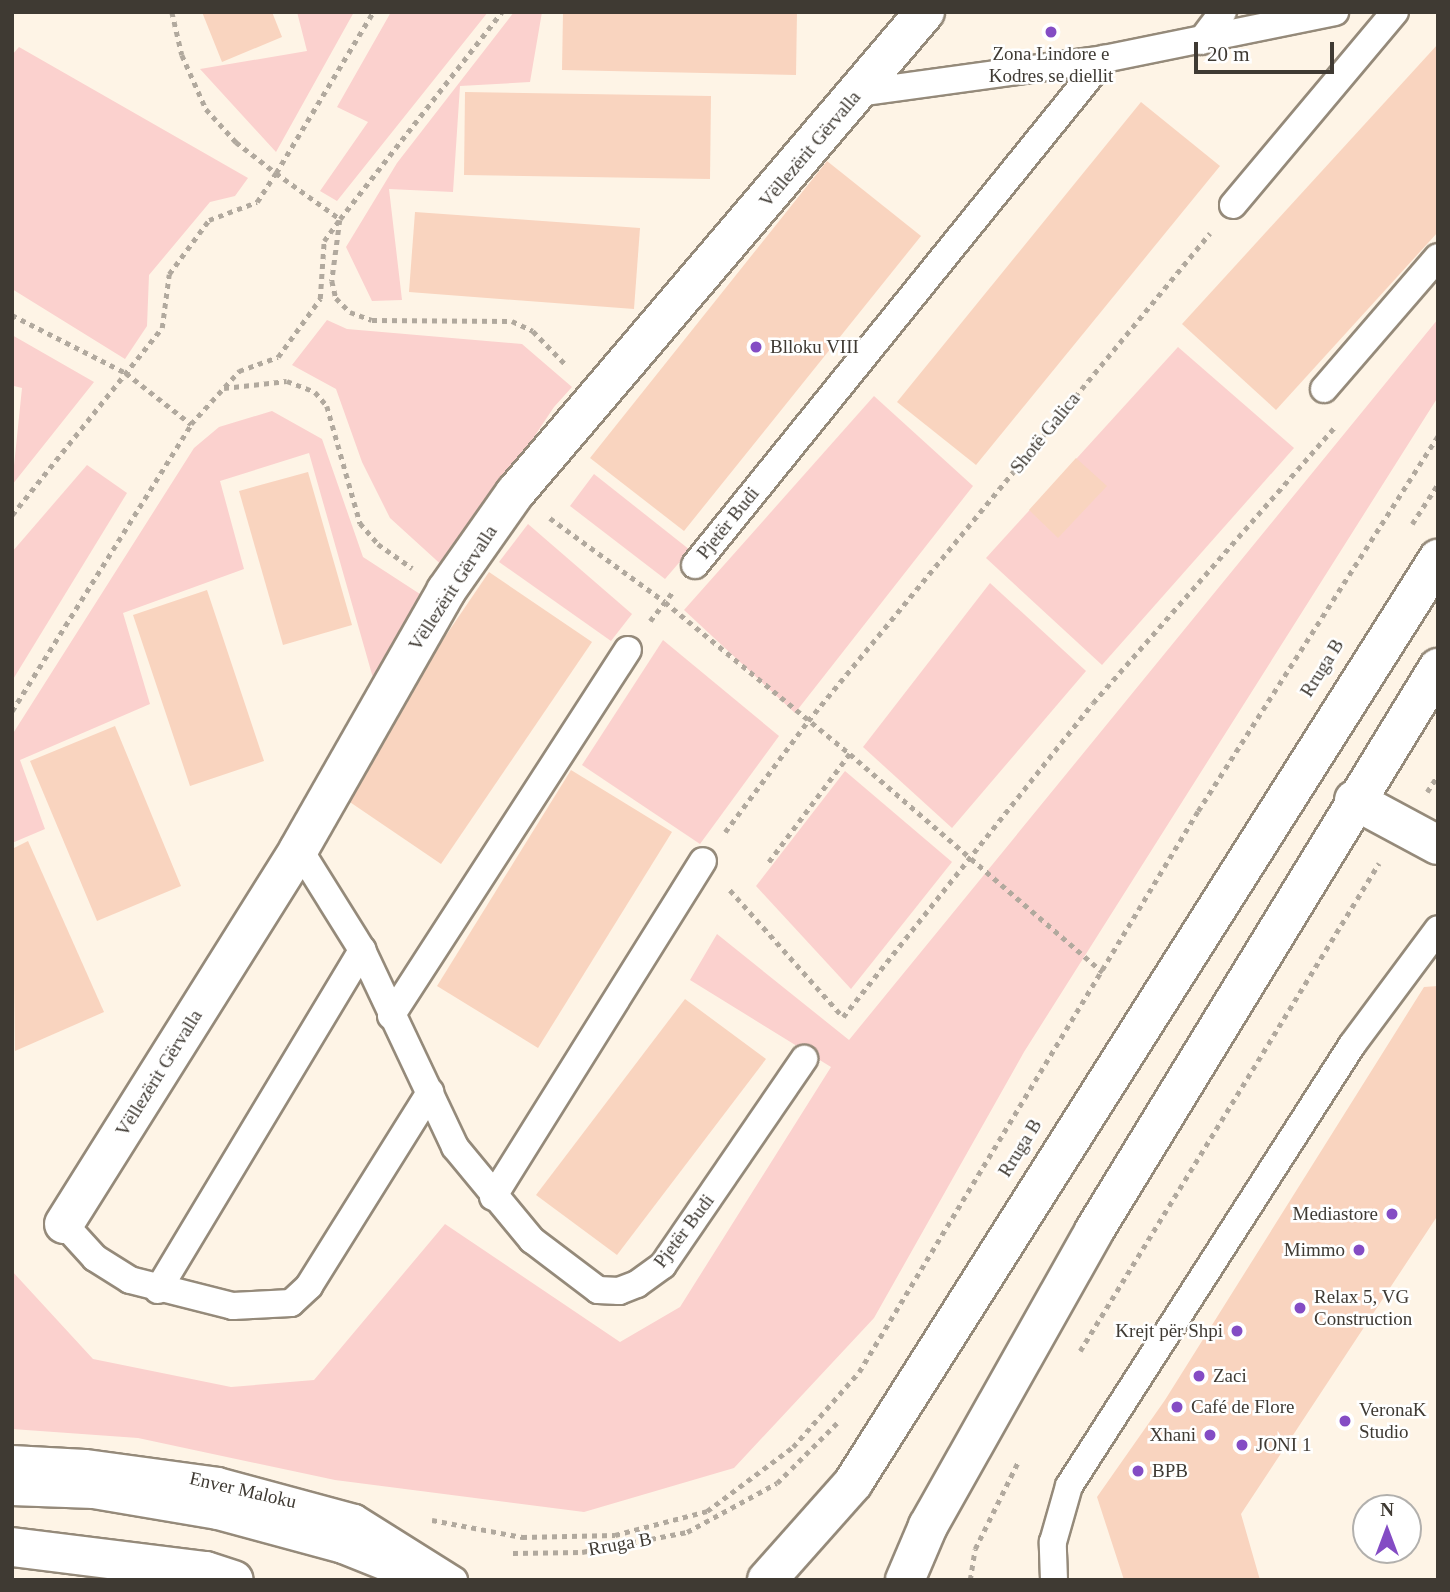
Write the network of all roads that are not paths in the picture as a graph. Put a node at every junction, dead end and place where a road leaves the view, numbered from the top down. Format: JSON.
{"nodes":[{"id":1,"x":925,"y":12,"type":"edge"},
{"id":2,"x":1223,"y":12,"type":"edge"},
{"id":3,"x":1335,"y":12,"type":"edge"},
{"id":4,"x":1395,"y":12,"type":"edge"},
{"id":5,"x":1201,"y":41,"type":"junction"},
{"id":6,"x":1104,"y":59,"type":"junction"},
{"id":7,"x":857,"y":93,"type":"junction"},
{"id":8,"x":1233,"y":205,"type":"road end"},
{"id":9,"x":1438,"y":257,"type":"edge"},
{"id":10,"x":1324,"y":389,"type":"dead end"},
{"id":11,"x":1438,"y":559,"type":"edge"},
{"id":12,"x":695,"y":565,"type":"road end"},
{"id":13,"x":628,"y":650,"type":"road end"},
{"id":14,"x":1438,"y":668,"type":"edge"},
{"id":15,"x":1354,"y":800,"type":"junction"},
{"id":16,"x":1438,"y":845,"type":"edge"},
{"id":17,"x":299,"y":849,"type":"junction"},
{"id":18,"x":703,"y":861,"type":"road end"},
{"id":19,"x":1438,"y":929,"type":"edge"},
{"id":20,"x":362,"y":950,"type":"junction"},
{"id":21,"x":391,"y":1016,"type":"junction"},
{"id":22,"x":804,"y":1059,"type":"dead end"},
{"id":23,"x":430,"y":1092,"type":"junction"},
{"id":24,"x":493,"y":1197,"type":"junction"},
{"id":25,"x":64,"y":1224,"type":"joint"},
{"id":26,"x":158,"y":1290,"type":"junction"},
{"id":27,"x":12,"y":1459,"type":"edge"},
{"id":28,"x":12,"y":1486,"type":"edge"},
{"id":29,"x":12,"y":1547,"type":"edge"},
{"id":30,"x":234,"y":1580,"type":"edge"},
{"id":31,"x":434,"y":1580,"type":"edge"},
{"id":32,"x":454,"y":1580,"type":"edge"},
{"id":33,"x":767,"y":1580,"type":"edge"},
{"id":34,"x":905,"y":1580,"type":"edge"},
{"id":35,"x":1054,"y":1580,"type":"edge"}],
"edges":[{"from":1,"to":7,"type":"main road","name":"Vëllezërit Gërvalla"},
{"from":2,"to":5,"type":"lane"},
{"from":3,"to":5,"type":"lane"},
{"from":4,"to":8,"type":"lane"},
{"from":5,"to":6,"type":"lane"},
{"from":6,"to":7,"type":"lane"},
{"from":6,"to":12,"type":"lane","name":"Pjetër Budi"},
{"from":7,"to":17,"type":"main road","name":"Vëllezërit Gërvalla"},
{"from":9,"to":10,"type":"lane"},
{"from":11,"to":33,"type":"main road","name":"Rruga B"},
{"from":13,"to":21,"type":"lane"},
{"from":14,"to":15,"type":"main road"},
{"from":15,"to":16,"type":"main road"},
{"from":15,"to":34,"type":"main road"},
{"from":17,"to":20,"type":"lane","name":"Pjetër Budi"},
{"from":17,"to":25,"type":"main road","name":"Vëllezërit Gërvalla"},
{"from":18,"to":24,"type":"lane"},
{"from":19,"to":35,"type":"lane"},
{"from":20,"to":21,"type":"lane","name":"Pjetër Budi"},
{"from":20,"to":26,"type":"lane"},
{"from":21,"to":23,"type":"lane","name":"Pjetër Budi"},
{"from":22,"to":24,"type":"lane","name":"Pjetër Budi"},
{"from":23,"to":24,"type":"lane","name":"Pjetër Budi"},
{"from":23,"to":26,"type":"lane"},
{"from":25,"to":26,"type":"lane"},
{"from":27,"to":32,"type":"lane","name":"Enver Maloku"},
{"from":28,"to":31,"type":"main road","name":"Enver Maloku"},
{"from":29,"to":30,"type":"main road"}]}
